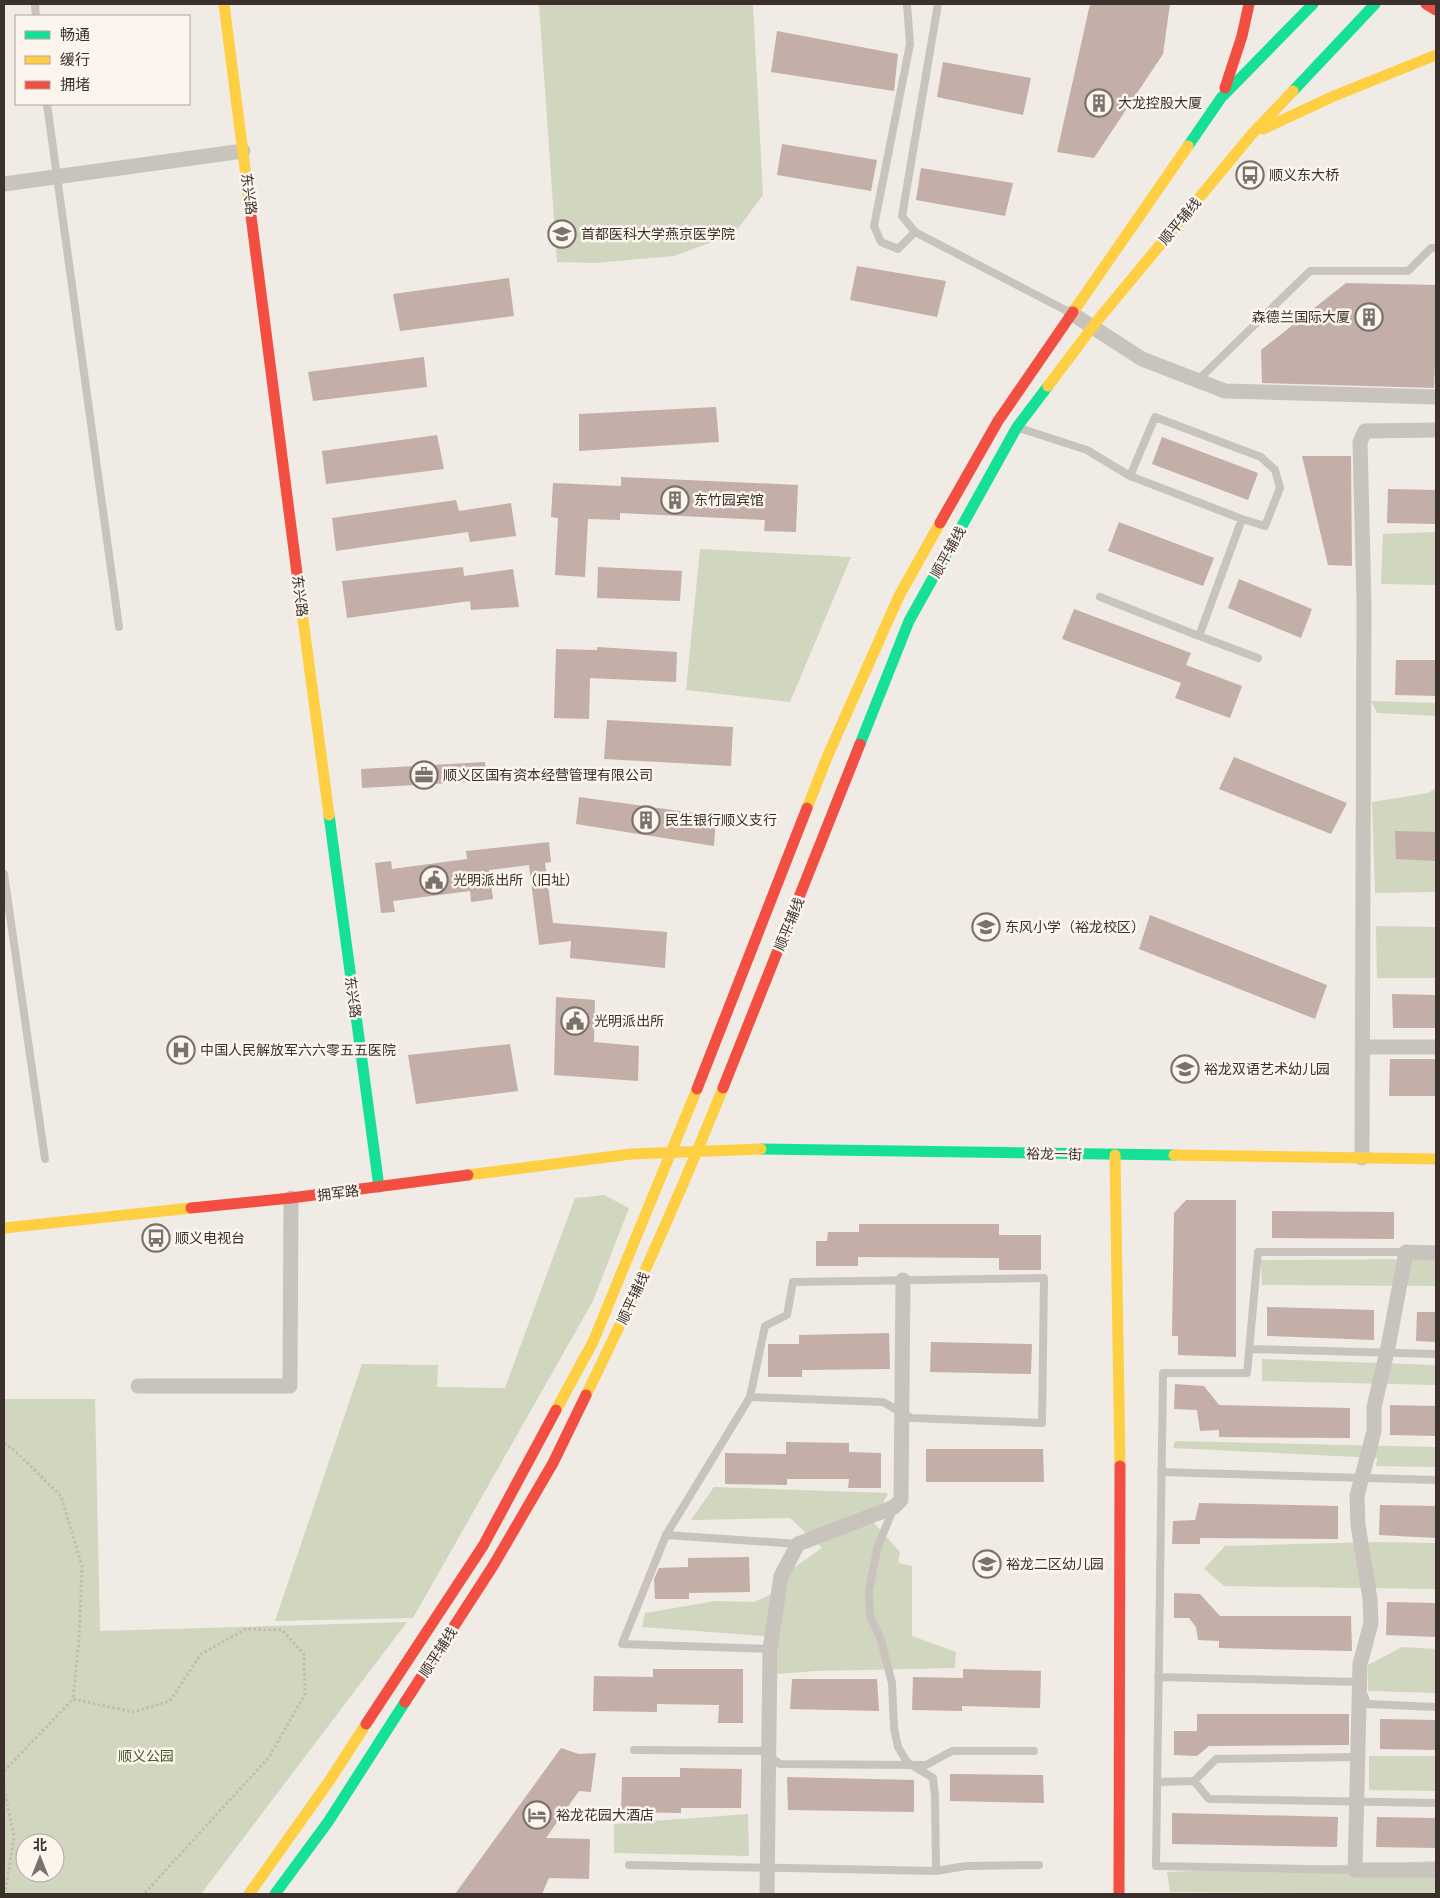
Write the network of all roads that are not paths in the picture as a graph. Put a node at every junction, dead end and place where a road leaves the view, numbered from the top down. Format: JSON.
{"nodes":[{"id":1,"x":224,"y":4,"type":"edge"},
{"id":2,"x":907,"y":4,"type":"edge"},
{"id":3,"x":938,"y":4,"type":"edge"},
{"id":4,"x":1249,"y":4,"type":"edge"},
{"id":5,"x":1313,"y":4,"type":"edge"},
{"id":6,"x":1375,"y":4,"type":"edge"},
{"id":7,"x":1426,"y":4,"type":"edge"},
{"id":8,"x":1436,"y":10,"type":"edge"},
{"id":9,"x":1436,"y":55,"type":"edge"},
{"id":10,"x":1221,"y":98,"type":"junction"},
{"id":11,"x":47,"y":105,"type":"edge"},
{"id":12,"x":1252,"y":134,"type":"junction"},
{"id":13,"x":243,"y":150,"type":"junction"},
{"id":14,"x":56,"y":176,"type":"junction"},
{"id":15,"x":4,"y":184,"type":"edge"},
{"id":16,"x":915,"y":232,"type":"junction"},
{"id":17,"x":1436,"y":248,"type":"edge"},
{"id":18,"x":1071,"y":313,"type":"junction"},
{"id":19,"x":1092,"y":327,"type":"junction"},
{"id":20,"x":1198,"y":380,"type":"junction"},
{"id":21,"x":1436,"y":397,"type":"edge"},
{"id":22,"x":998,"y":421,"type":"junction"},
{"id":23,"x":1017,"y":427,"type":"junction"},
{"id":24,"x":1436,"y":430,"type":"edge"},
{"id":25,"x":1130,"y":476,"type":"junction"},
{"id":26,"x":1242,"y":519,"type":"junction"},
{"id":27,"x":1100,"y":597,"type":"dead end"},
{"id":28,"x":119,"y":627,"type":"dead end"},
{"id":29,"x":1199,"y":636,"type":"junction"},
{"id":30,"x":1258,"y":658,"type":"dead end"},
{"id":31,"x":4,"y":874,"type":"edge"},
{"id":32,"x":1362,"y":1047,"type":"junction"},
{"id":33,"x":1436,"y":1047,"type":"edge"},
{"id":34,"x":698,"y":1151,"type":"junction"},
{"id":35,"x":671,"y":1153,"type":"junction"},
{"id":36,"x":1115,"y":1155,"type":"junction"},
{"id":37,"x":1362,"y":1158,"type":"junction"},
{"id":38,"x":45,"y":1159,"type":"dead end"},
{"id":39,"x":1436,"y":1159,"type":"edge"},
{"id":40,"x":379,"y":1187,"type":"junction"},
{"id":41,"x":291,"y":1198,"type":"junction"},
{"id":42,"x":4,"y":1228,"type":"edge"},
{"id":43,"x":1406,"y":1252,"type":"junction"},
{"id":44,"x":1436,"y":1253,"type":"edge"},
{"id":45,"x":903,"y":1280,"type":"junction"},
{"id":46,"x":1250,"y":1349,"type":"junction"},
{"id":47,"x":1387,"y":1352,"type":"junction"},
{"id":48,"x":1436,"y":1354,"type":"edge"},
{"id":49,"x":138,"y":1386,"type":"dead end"},
{"id":50,"x":750,"y":1397,"type":"junction"},
{"id":51,"x":902,"y":1413,"type":"junction"},
{"id":52,"x":1161,"y":1472,"type":"junction"},
{"id":53,"x":1362,"y":1478,"type":"junction"},
{"id":54,"x":1436,"y":1480,"type":"edge"},
{"id":55,"x":894,"y":1507,"type":"junction"},
{"id":56,"x":666,"y":1535,"type":"junction"},
{"id":57,"x":798,"y":1544,"type":"junction"},
{"id":58,"x":770,"y":1649,"type":"junction"},
{"id":59,"x":1158,"y":1677,"type":"junction"},
{"id":60,"x":1359,"y":1682,"type":"junction"},
{"id":61,"x":1436,"y":1707,"type":"edge"},
{"id":62,"x":634,"y":1750,"type":"dead end"},
{"id":63,"x":1034,"y":1752,"type":"dead end"},
{"id":64,"x":769,"y":1756,"type":"junction"},
{"id":65,"x":1357,"y":1758,"type":"junction"},
{"id":66,"x":913,"y":1765,"type":"junction"},
{"id":67,"x":1194,"y":1781,"type":"junction"},
{"id":68,"x":1157,"y":1782,"type":"junction"},
{"id":69,"x":1356,"y":1802,"type":"junction"},
{"id":70,"x":1436,"y":1803,"type":"edge"},
{"id":71,"x":629,"y":1865,"type":"dead end"},
{"id":72,"x":1039,"y":1865,"type":"dead end"},
{"id":73,"x":768,"y":1868,"type":"junction"},
{"id":74,"x":1355,"y":1870,"type":"junction"},
{"id":75,"x":1436,"y":1870,"type":"edge"},
{"id":76,"x":936,"y":1871,"type":"junction"},
{"id":77,"x":249,"y":1894,"type":"edge"},
{"id":78,"x":275,"y":1894,"type":"edge"},
{"id":79,"x":767,"y":1894,"type":"edge"},
{"id":80,"x":1119,"y":1894,"type":"edge"}],
"edges":[{"from":1,"to":13,"type":"main road","name":"东兴路"},
{"from":2,"to":16,"type":"lane"},
{"from":3,"to":16,"type":"lane"},
{"from":4,"to":10,"type":"main road"},
{"from":5,"to":10,"type":"main road","name":"顺平辅线"},
{"from":6,"to":12,"type":"main road","name":"顺平辅线"},
{"from":7,"to":8,"type":"main road"},
{"from":9,"to":12,"type":"main road"},
{"from":10,"to":18,"type":"main road","name":"顺平辅线"},
{"from":11,"to":14,"type":"lane"},
{"from":12,"to":19,"type":"main road","name":"顺平辅线"},
{"from":13,"to":14,"type":"street"},
{"from":13,"to":40,"type":"main road","name":"东兴路"},
{"from":14,"to":15,"type":"street"},
{"from":14,"to":28,"type":"lane"},
{"from":16,"to":18,"type":"lane"},
{"from":17,"to":20,"type":"lane"},
{"from":18,"to":19,"type":"street"},
{"from":18,"to":22,"type":"main road","name":"顺平辅线"},
{"from":19,"to":20,"type":"street"},
{"from":19,"to":23,"type":"main road","name":"顺平辅线"},
{"from":20,"to":21,"type":"street"},
{"from":22,"to":23,"type":"lane"},
{"from":22,"to":35,"type":"main road","name":"顺平辅线"},
{"from":23,"to":25,"type":"lane"},
{"from":23,"to":34,"type":"main road","name":"顺平辅线"},
{"from":24,"to":32,"type":"street"},
{"from":25,"to":26,"type":"lane"},
{"from":25,"to":26,"type":"lane"},
{"from":26,"to":29,"type":"lane"},
{"from":27,"to":29,"type":"lane"},
{"from":29,"to":30,"type":"lane"},
{"from":31,"to":38,"type":"lane"},
{"from":32,"to":33,"type":"street"},
{"from":32,"to":37,"type":"street"},
{"from":34,"to":35,"type":"main road","name":"裕龙一街"},
{"from":34,"to":36,"type":"main road","name":"裕龙一街"},
{"from":34,"to":78,"type":"main road","name":"顺平辅线"},
{"from":35,"to":40,"type":"main road","name":"拥军路"},
{"from":35,"to":77,"type":"main road","name":"顺平辅线"},
{"from":36,"to":37,"type":"main road","name":"裕龙一街"},
{"from":36,"to":80,"type":"main road"},
{"from":37,"to":39,"type":"main road","name":"裕龙一街"},
{"from":40,"to":41,"type":"main road","name":"拥军路"},
{"from":41,"to":42,"type":"main road","name":"拥军路"},
{"from":41,"to":49,"type":"street"},
{"from":43,"to":44,"type":"street"},
{"from":43,"to":46,"type":"lane"},
{"from":43,"to":47,"type":"street"},
{"from":45,"to":50,"type":"lane"},
{"from":45,"to":51,"type":"street"},
{"from":45,"to":51,"type":"lane"},
{"from":46,"to":47,"type":"lane"},
{"from":46,"to":52,"type":"lane"},
{"from":47,"to":48,"type":"lane"},
{"from":47,"to":53,"type":"street"},
{"from":50,"to":51,"type":"lane"},
{"from":50,"to":56,"type":"lane"},
{"from":51,"to":55,"type":"street"},
{"from":52,"to":53,"type":"lane"},
{"from":52,"to":59,"type":"lane"},
{"from":53,"to":54,"type":"lane"},
{"from":53,"to":60,"type":"street"},
{"from":55,"to":57,"type":"street"},
{"from":55,"to":66,"type":"lane"},
{"from":56,"to":57,"type":"lane"},
{"from":56,"to":58,"type":"lane"},
{"from":57,"to":58,"type":"street"},
{"from":58,"to":64,"type":"street"},
{"from":59,"to":60,"type":"lane"},
{"from":59,"to":68,"type":"lane"},
{"from":60,"to":61,"type":"lane"},
{"from":60,"to":65,"type":"street"},
{"from":62,"to":64,"type":"lane"},
{"from":63,"to":66,"type":"lane"},
{"from":64,"to":66,"type":"lane"},
{"from":64,"to":73,"type":"street"},
{"from":65,"to":67,"type":"lane"},
{"from":65,"to":69,"type":"street"},
{"from":66,"to":76,"type":"lane"},
{"from":67,"to":68,"type":"lane"},
{"from":67,"to":69,"type":"lane"},
{"from":68,"to":74,"type":"lane"},
{"from":69,"to":70,"type":"lane"},
{"from":69,"to":74,"type":"street"},
{"from":71,"to":73,"type":"lane"},
{"from":72,"to":76,"type":"lane"},
{"from":73,"to":76,"type":"lane"},
{"from":73,"to":79,"type":"street"},
{"from":74,"to":75,"type":"street"}]}
